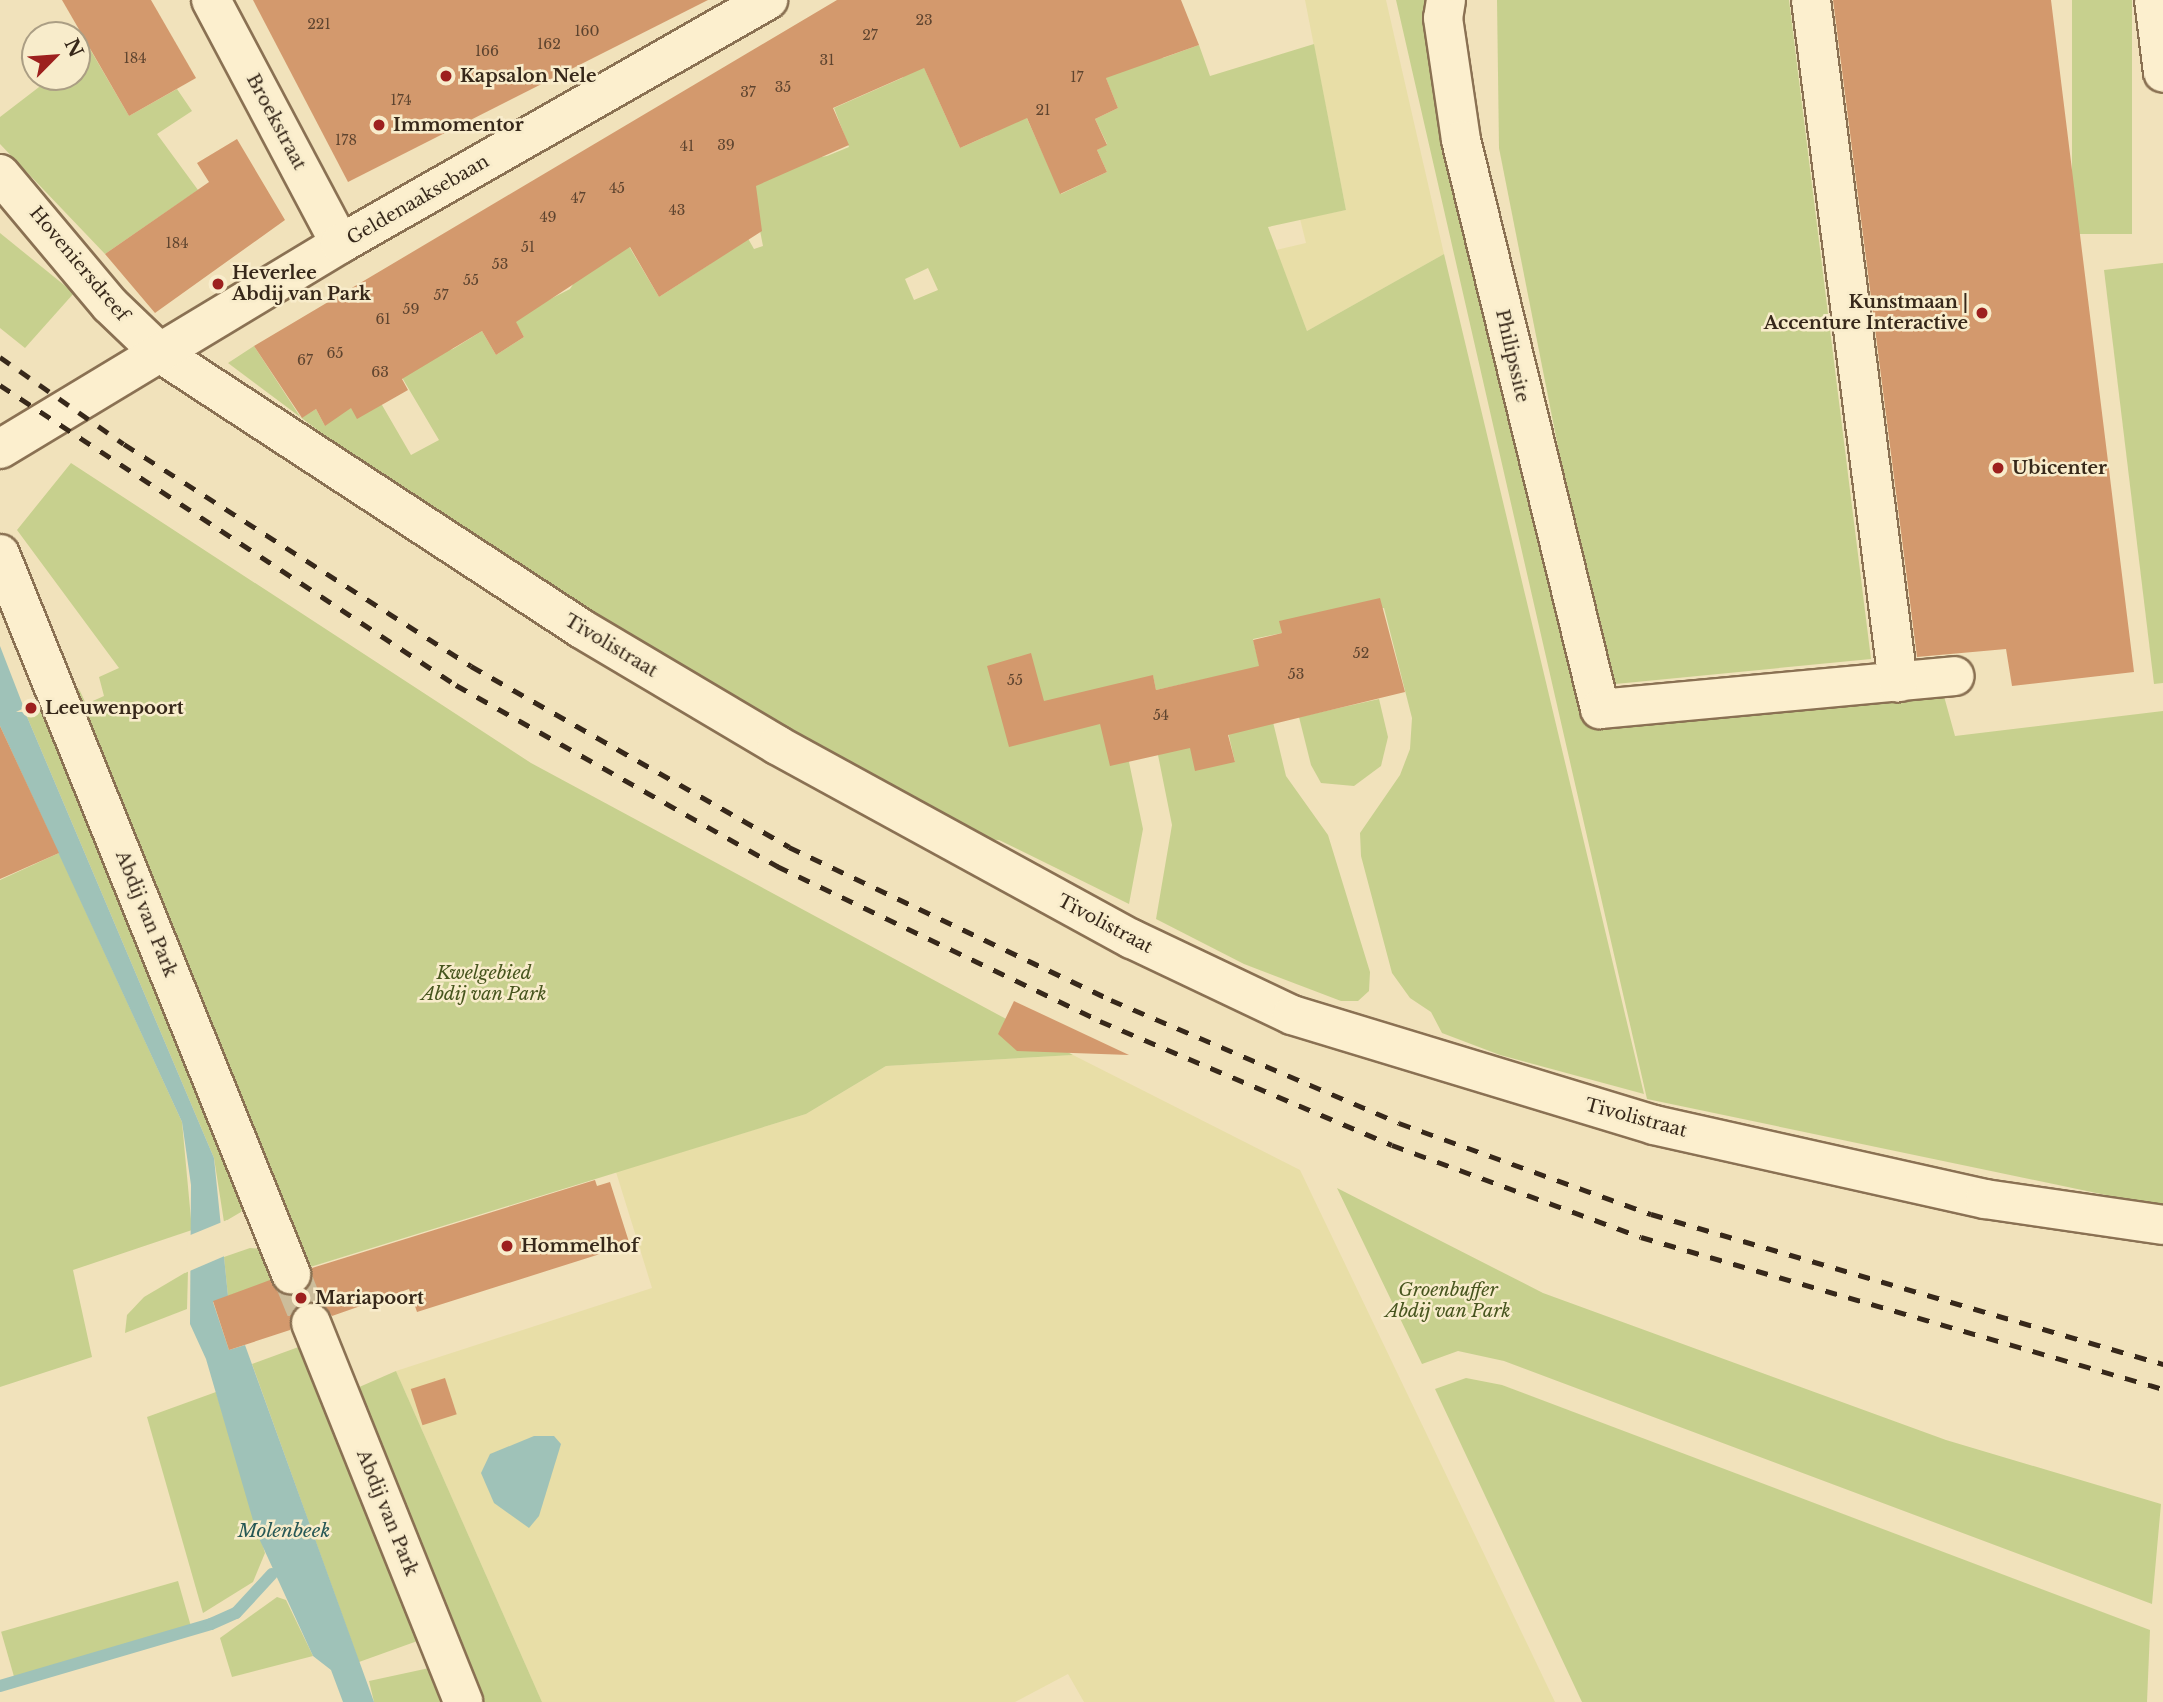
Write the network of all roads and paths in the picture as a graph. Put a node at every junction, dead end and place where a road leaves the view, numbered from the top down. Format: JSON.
{"nodes":[{"id":1,"x":211,"y":0,"type":"edge"},
{"id":2,"x":768,"y":0,"type":"edge"},
{"id":3,"x":1447,"y":0,"type":"edge"},
{"id":4,"x":1811,"y":0,"type":"edge"},
{"id":5,"x":2154,"y":0,"type":"edge"},
{"id":6,"x":2163,"y":72,"type":"edge"},
{"id":7,"x":0,"y":174,"type":"edge"},
{"id":8,"x":340,"y":244,"type":"junction"},
{"id":9,"x":160,"y":353,"type":"junction"},
{"id":10,"x":0,"y":449,"type":"edge"},
{"id":11,"x":0,"y":554,"type":"edge"},
{"id":12,"x":1954,"y":676,"type":"dead end"},
{"id":13,"x":1898,"y":682,"type":"junction"},
{"id":14,"x":2163,"y":1225,"type":"edge"},
{"id":15,"x":291,"y":1275,"type":"tunnel mouth"},
{"id":16,"x":311,"y":1324,"type":"tunnel mouth"},
{"id":17,"x":463,"y":1702,"type":"edge"}],
"edges":[{"from":1,"to":8,"type":"street","name":"Broekstraat"},
{"from":2,"to":8,"type":"street","name":"Geldenaaksebaan"},
{"from":3,"to":13,"type":"street","name":"Philipssite"},
{"from":4,"to":13,"type":"street"},
{"from":5,"to":6,"type":"street"},
{"from":7,"to":9,"type":"street","name":"Hoveniersdreef"},
{"from":8,"to":9,"type":"street","name":"Geldenaaksebaan"},
{"from":9,"to":10,"type":"street","name":"Geldenaaksebaan"},
{"from":9,"to":14,"type":"street","name":"Tivolistraat"},
{"from":11,"to":15,"type":"street","name":"Abdij van Park"},
{"from":12,"to":13,"type":"street"},
{"from":16,"to":17,"type":"street","name":"Abdij van Park"}]}
